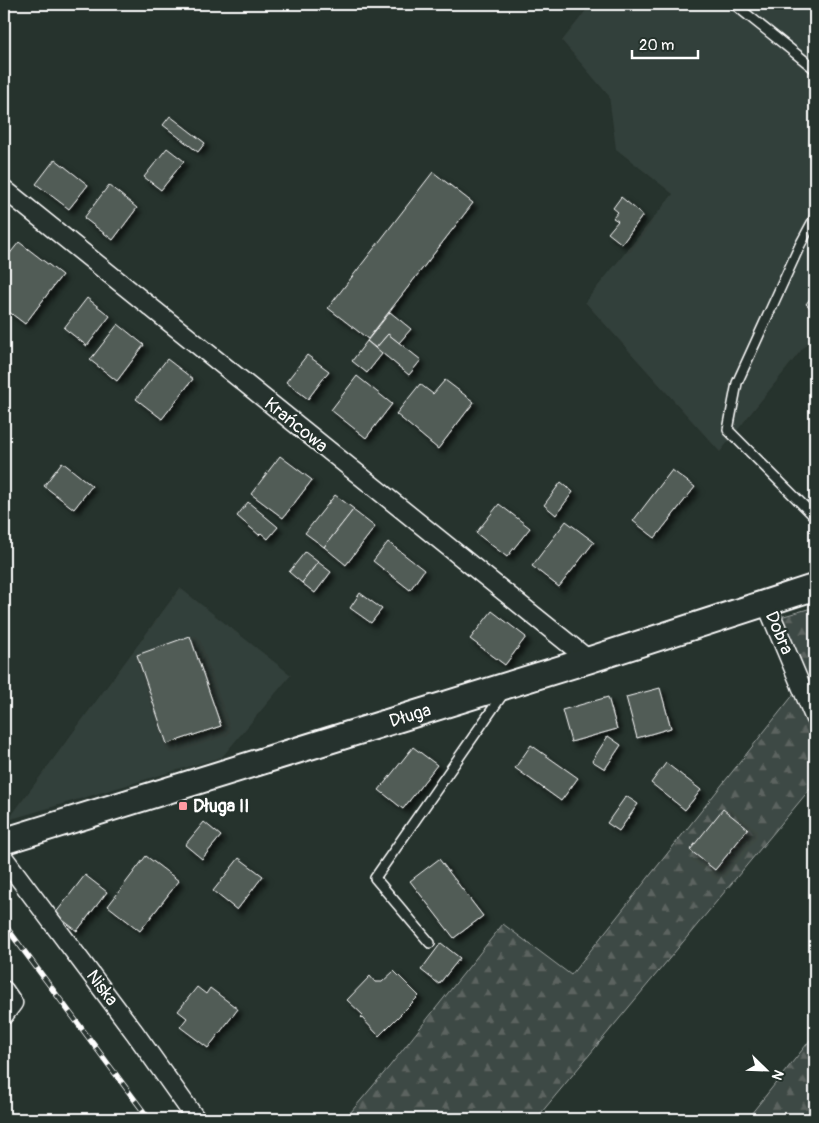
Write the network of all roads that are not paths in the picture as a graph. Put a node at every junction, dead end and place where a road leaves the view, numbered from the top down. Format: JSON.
{"nodes":[{"id":1,"x":734,"y":4,"type":"edge"},
{"id":2,"x":815,"y":69,"type":"edge"},
{"id":3,"x":4,"y":189,"type":"edge"},
{"id":4,"x":815,"y":217,"type":"edge"},
{"id":5,"x":815,"y":517,"type":"edge"},
{"id":6,"x":815,"y":587,"type":"edge"},
{"id":7,"x":766,"y":603,"type":"junction"},
{"id":8,"x":589,"y":660,"type":"junction"},
{"id":9,"x":508,"y":685,"type":"junction"},
{"id":10,"x":815,"y":718,"type":"edge"},
{"id":11,"x":4,"y":841,"type":"edge"},
{"id":12,"x":4,"y":858,"type":"edge"},
{"id":13,"x":430,"y":943,"type":"dead end"},
{"id":14,"x":4,"y":990,"type":"edge"},
{"id":15,"x":4,"y":1015,"type":"edge"},
{"id":16,"x":196,"y":1119,"type":"edge"}],
"edges":[{"from":1,"to":2,"type":"lane"},
{"from":3,"to":8,"type":"street","name":"Krańcowa"},
{"from":4,"to":5,"type":"lane"},
{"from":6,"to":7,"type":"street","name":"Długa"},
{"from":7,"to":8,"type":"street","name":"Długa"},
{"from":7,"to":10,"type":"street","name":"Dobra"},
{"from":8,"to":9,"type":"street","name":"Długa"},
{"from":9,"to":11,"type":"street","name":"Długa"},
{"from":9,"to":13,"type":"lane"},
{"from":12,"to":16,"type":"street","name":"Niska"},
{"from":14,"to":15,"type":"street"}]}
